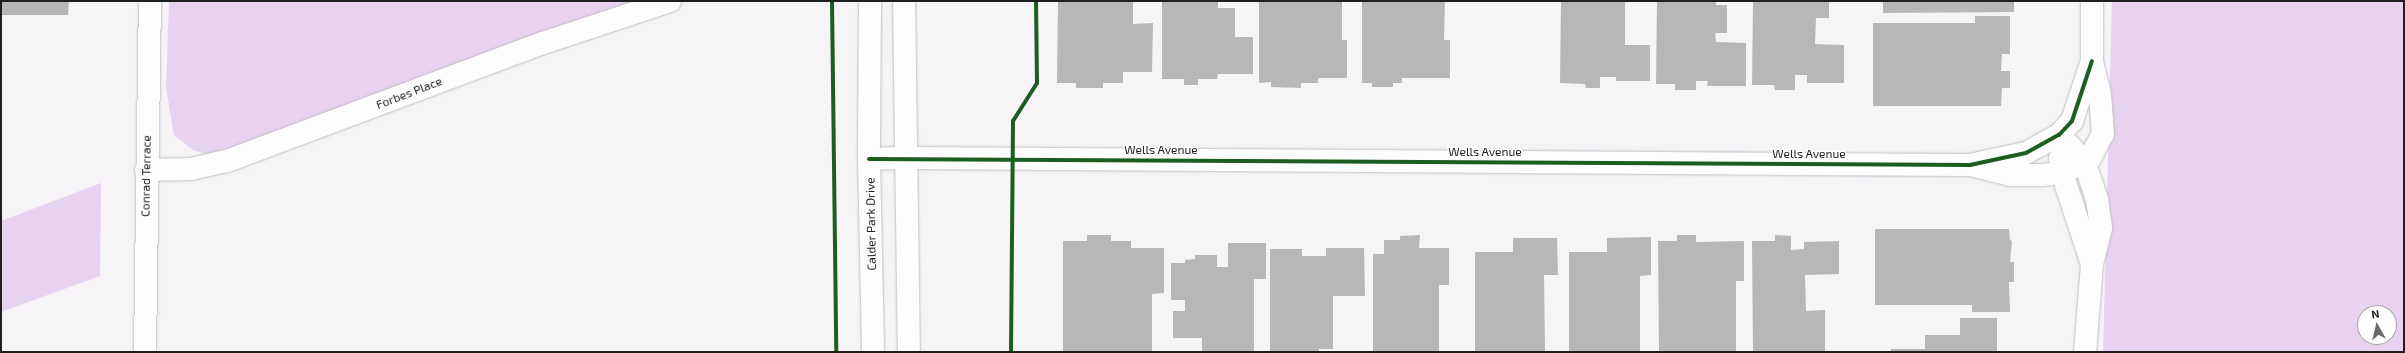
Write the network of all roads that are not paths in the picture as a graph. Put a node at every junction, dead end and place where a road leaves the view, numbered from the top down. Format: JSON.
{"nodes":[{"id":1,"x":150,"y":1,"type":"edge"},
{"id":2,"x":670,"y":1,"type":"edge"},
{"id":3,"x":870,"y":1,"type":"edge"},
{"id":4,"x":904,"y":1,"type":"edge"},
{"id":5,"x":2092,"y":1,"type":"edge"},
{"id":6,"x":2092,"y":61,"type":"junction"},
{"id":7,"x":2059,"y":135,"type":"junction"},
{"id":8,"x":906,"y":158,"type":"junction"},
{"id":9,"x":869,"y":159,"type":"junction"},
{"id":10,"x":2084,"y":161,"type":"junction"},
{"id":11,"x":1970,"y":165,"type":"junction"},
{"id":12,"x":146,"y":170,"type":"junction"},
{"id":13,"x":2062,"y":173,"type":"junction"},
{"id":14,"x":2092,"y":264,"type":"junction"},
{"id":15,"x":2087,"y":350,"type":"edge"},
{"id":16,"x":145,"y":352,"type":"edge"},
{"id":17,"x":873,"y":352,"type":"edge"},
{"id":18,"x":909,"y":352,"type":"edge"}],
"edges":[{"from":1,"to":12,"type":"street","name":"Conrad Terrace"},
{"from":2,"to":12,"type":"street","name":"Forbes Place"},
{"from":3,"to":9,"type":"street","name":"Calder Park Drive"},
{"from":4,"to":8,"type":"street"},
{"from":5,"to":6,"type":"street"},
{"from":6,"to":7,"type":"street","name":"Wells Avenue"},
{"from":6,"to":10,"type":"street"},
{"from":7,"to":10,"type":"street"},
{"from":7,"to":11,"type":"street","name":"Wells Avenue"},
{"from":7,"to":13,"type":"street"},
{"from":8,"to":9,"type":"street","name":"Wells Avenue"},
{"from":8,"to":11,"type":"street","name":"Wells Avenue"},
{"from":8,"to":18,"type":"street"},
{"from":9,"to":17,"type":"street","name":"Calder Park Drive"},
{"from":10,"to":13,"type":"street"},
{"from":10,"to":14,"type":"street"},
{"from":11,"to":13,"type":"street","name":"Wells Avenue"},
{"from":12,"to":16,"type":"street","name":"Conrad Terrace"},
{"from":13,"to":14,"type":"street"},
{"from":14,"to":15,"type":"street"}]}
